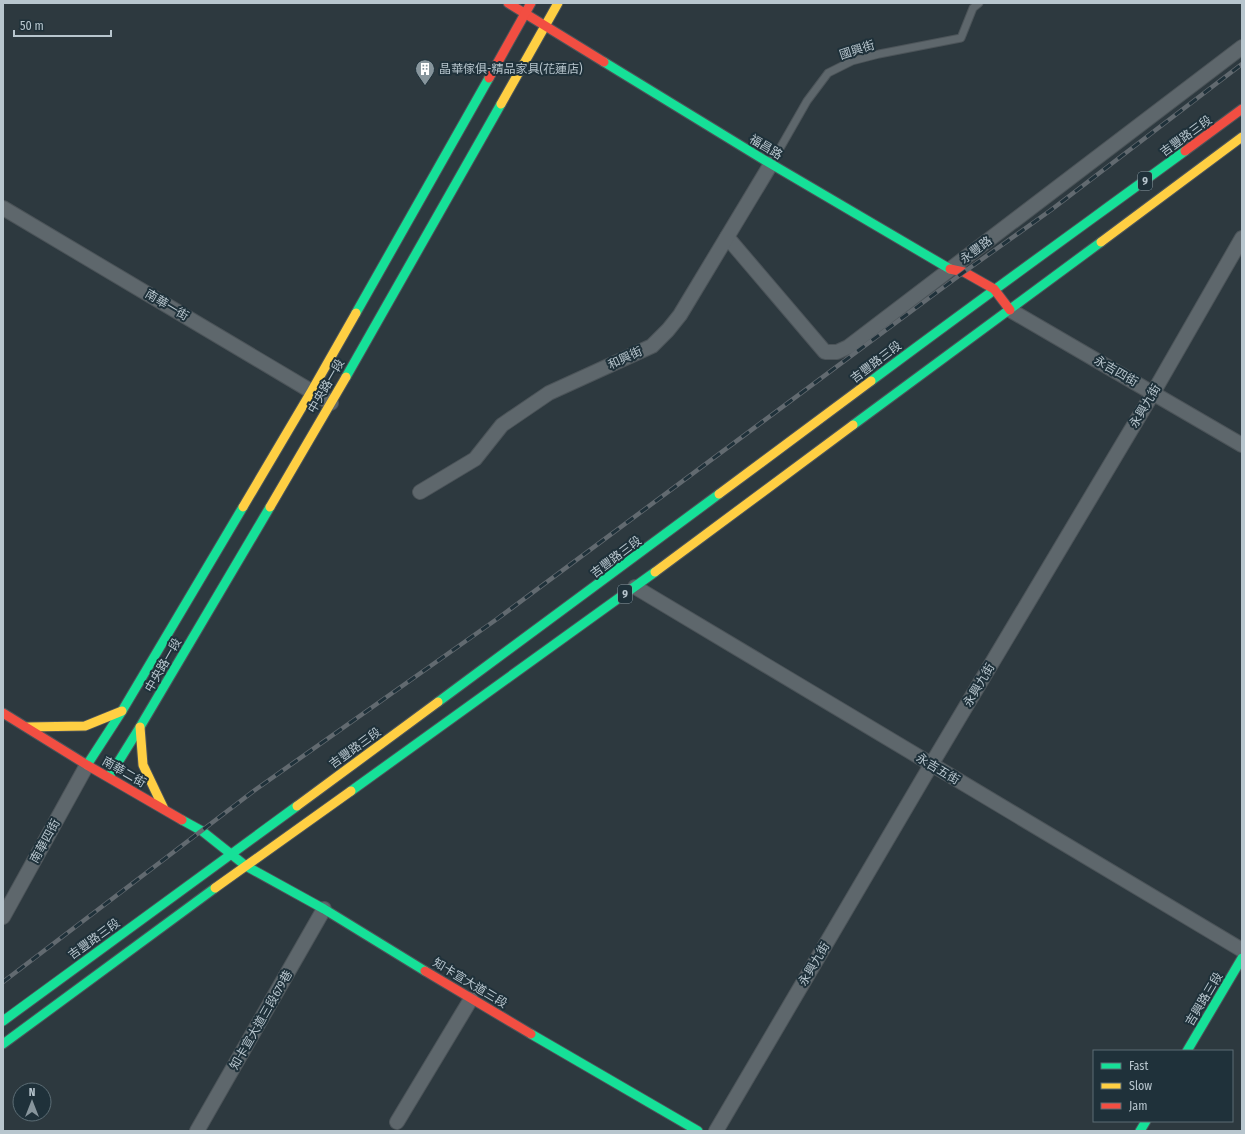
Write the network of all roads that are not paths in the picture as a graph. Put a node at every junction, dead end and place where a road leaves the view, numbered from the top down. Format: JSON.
{"nodes":[{"id":1,"x":508,"y":3,"type":"edge"},
{"id":2,"x":531,"y":3,"type":"edge"},
{"id":3,"x":558,"y":3,"type":"edge"},
{"id":4,"x":979,"y":3,"type":"edge"},
{"id":5,"x":526,"y":13,"type":"junction"},
{"id":6,"x":545,"y":25,"type":"junction"},
{"id":7,"x":1242,"y":47,"type":"edge"},
{"id":8,"x":1242,"y":110,"type":"edge"},
{"id":9,"x":1242,"y":137,"type":"edge"},
{"id":10,"x":771,"y":164,"type":"junction"},
{"id":11,"x":3,"y":208,"type":"edge"},
{"id":12,"x":727,"y":237,"type":"junction"},
{"id":13,"x":1242,"y":238,"type":"edge"},
{"id":14,"x":951,"y":269,"type":"junction"},
{"id":15,"x":994,"y":288,"type":"junction"},
{"id":16,"x":1010,"y":310,"type":"junction"},
{"id":17,"x":311,"y":392,"type":"junction"},
{"id":18,"x":1153,"y":393,"type":"junction"},
{"id":19,"x":331,"y":403,"type":"junction"},
{"id":20,"x":1242,"y":446,"type":"edge"},
{"id":21,"x":420,"y":492,"type":"dead end"},
{"id":22,"x":635,"y":587,"type":"junction"},
{"id":23,"x":122,"y":711,"type":"junction"},
{"id":24,"x":3,"y":712,"type":"edge"},
{"id":25,"x":28,"y":727,"type":"junction"},
{"id":26,"x":140,"y":727,"type":"junction"},
{"id":27,"x":87,"y":765,"type":"junction"},
{"id":28,"x":932,"y":765,"type":"junction"},
{"id":29,"x":109,"y":777,"type":"junction"},
{"id":30,"x":164,"y":809,"type":"junction"},
{"id":31,"x":231,"y":854,"type":"junction"},
{"id":32,"x":246,"y":866,"type":"junction"},
{"id":33,"x":324,"y":909,"type":"junction"},
{"id":34,"x":3,"y":917,"type":"edge"},
{"id":35,"x":1242,"y":950,"type":"edge"},
{"id":36,"x":1242,"y":958,"type":"edge"},
{"id":37,"x":471,"y":999,"type":"junction"},
{"id":38,"x":3,"y":1020,"type":"edge"},
{"id":39,"x":3,"y":1044,"type":"edge"},
{"id":40,"x":1188,"y":1050,"type":"edge"},
{"id":41,"x":397,"y":1122,"type":"dead end"},
{"id":42,"x":1145,"y":1122,"type":"edge"},
{"id":43,"x":197,"y":1131,"type":"edge"},
{"id":44,"x":698,"y":1131,"type":"edge"},
{"id":45,"x":716,"y":1131,"type":"edge"},
{"id":46,"x":1140,"y":1131,"type":"edge"}],
"edges":[{"from":1,"to":5,"type":"street","name":"福昌路"},
{"from":2,"to":5,"type":"street","name":"中央路一段"},
{"from":3,"to":6,"type":"street","name":"中央路一段"},
{"from":4,"to":10,"type":"lane","name":"國興街"},
{"from":5,"to":6,"type":"street","name":"福昌路"},
{"from":5,"to":17,"type":"street","name":"中央路一段"},
{"from":6,"to":10,"type":"street","name":"福昌路"},
{"from":6,"to":19,"type":"street","name":"中央路一段"},
{"from":7,"to":14,"type":"street","name":"永豐路"},
{"from":8,"to":15,"type":"street","name":"吉豐路三段","number":"9"},
{"from":9,"to":16,"type":"street","number":"9"},
{"from":10,"to":12,"type":"street","name":"和興街"},
{"from":10,"to":14,"type":"street","name":"福昌路"},
{"from":11,"to":17,"type":"street","name":"南華一街"},
{"from":12,"to":14,"type":"street","name":"永豐路"},
{"from":12,"to":21,"type":"street","name":"和興街"},
{"from":13,"to":18,"type":"street","name":"永興九街"},
{"from":14,"to":15,"type":"street","name":"福昌路"},
{"from":15,"to":16,"type":"street","name":"福昌路"},
{"from":15,"to":31,"type":"street","name":"吉豐路三段","number":"9"},
{"from":16,"to":18,"type":"street","name":"永吉四街"},
{"from":16,"to":22,"type":"street","number":"9"},
{"from":17,"to":19,"type":"street","name":"南華一街"},
{"from":17,"to":23,"type":"street","name":"中央路一段"},
{"from":18,"to":20,"type":"street","name":"永吉四街"},
{"from":18,"to":28,"type":"street","name":"永興九街"},
{"from":19,"to":26,"type":"street","name":"中央路一段"},
{"from":22,"to":28,"type":"street","name":"永吉五街"},
{"from":22,"to":32,"type":"street","number":"9"},
{"from":23,"to":25,"type":"street"},
{"from":23,"to":27,"type":"street","name":"中央路一段"},
{"from":24,"to":25,"type":"street","name":"南華二街"},
{"from":25,"to":27,"type":"street","name":"南華二街"},
{"from":26,"to":29,"type":"street","name":"中央路一段"},
{"from":26,"to":30,"type":"street"},
{"from":27,"to":29,"type":"street","name":"南華二街"},
{"from":27,"to":34,"type":"street","name":"南華四街"},
{"from":28,"to":35,"type":"street","name":"永吉五街"},
{"from":28,"to":45,"type":"street","name":"永興九街"},
{"from":29,"to":30,"type":"street","name":"南華二街"},
{"from":30,"to":31,"type":"street","name":"南華二街"},
{"from":31,"to":32,"type":"street","name":"知卡宣大道三段"},
{"from":31,"to":38,"type":"street","name":"吉豐路三段","number":"9"},
{"from":32,"to":33,"type":"street","name":"知卡宣大道三段"},
{"from":32,"to":39,"type":"street","number":"9"},
{"from":33,"to":37,"type":"street","name":"知卡宣大道三段"},
{"from":33,"to":43,"type":"street","name":"知卡宣大道三段679巷"},
{"from":36,"to":40,"type":"street","name":"吉興路三段"},
{"from":37,"to":41,"type":"street"},
{"from":37,"to":44,"type":"street","name":"知卡宣大道三段"},
{"from":42,"to":46,"type":"street"}]}
